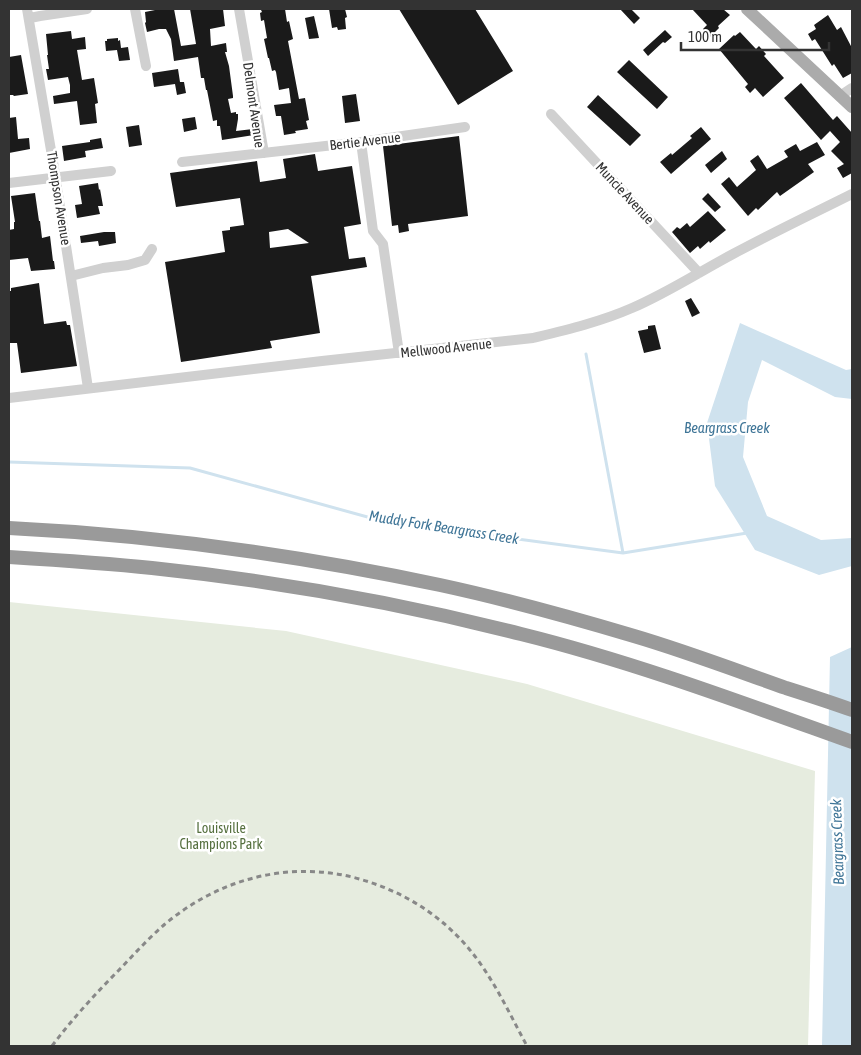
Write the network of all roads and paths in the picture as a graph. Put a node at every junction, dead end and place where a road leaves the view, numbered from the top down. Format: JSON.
{"nodes":[{"id":1,"x":87,"y":9,"type":"edge"},
{"id":2,"x":135,"y":9,"type":"edge"},
{"id":3,"x":239,"y":9,"type":"edge"},
{"id":4,"x":747,"y":9,"type":"edge"},
{"id":5,"x":29,"y":14,"type":"edge"},
{"id":6,"x":146,"y":66,"type":"dead end"},
{"id":7,"x":852,"y":88,"type":"edge"},
{"id":8,"x":840,"y":96,"type":"junction"},
{"id":9,"x":852,"y":107,"type":"edge"},
{"id":10,"x":551,"y":114,"type":"dead end"},
{"id":11,"x":465,"y":127,"type":"dead end"},
{"id":12,"x":361,"y":142,"type":"junction"},
{"id":13,"x":264,"y":153,"type":"junction"},
{"id":14,"x":182,"y":162,"type":"dead end"},
{"id":15,"x":111,"y":171,"type":"dead end"},
{"id":16,"x":55,"y":178,"type":"junction"},
{"id":17,"x":9,"y":183,"type":"edge"},
{"id":18,"x":852,"y":194,"type":"edge"},
{"id":19,"x":152,"y":249,"type":"dead end"},
{"id":20,"x":699,"y":273,"type":"junction"},
{"id":21,"x":71,"y":276,"type":"junction"},
{"id":22,"x":399,"y":353,"type":"junction"},
{"id":23,"x":88,"y":388,"type":"junction"},
{"id":24,"x":9,"y":398,"type":"edge"},
{"id":25,"x":9,"y":528,"type":"edge"},
{"id":26,"x":9,"y":558,"type":"edge"},
{"id":27,"x":852,"y":710,"type":"edge"},
{"id":28,"x":852,"y":742,"type":"edge"}],
"edges":[{"from":1,"to":5,"type":"street"},
{"from":2,"to":6,"type":"street"},
{"from":3,"to":13,"type":"street","name":"Delmont Avenue"},
{"from":4,"to":8,"type":"main road"},
{"from":5,"to":16,"type":"street","name":"Thompson Avenue"},
{"from":7,"to":8,"type":"street"},
{"from":8,"to":9,"type":"main road"},
{"from":10,"to":20,"type":"street","name":"Muncie Avenue"},
{"from":11,"to":12,"type":"street","name":"Bertie Avenue"},
{"from":12,"to":13,"type":"street","name":"Bertie Avenue"},
{"from":12,"to":22,"type":"street"},
{"from":13,"to":14,"type":"street","name":"Delmont Avenue"},
{"from":15,"to":16,"type":"street"},
{"from":16,"to":17,"type":"street"},
{"from":16,"to":21,"type":"street","name":"Thompson Avenue"},
{"from":18,"to":20,"type":"street","name":"Mellwood Avenue"},
{"from":19,"to":21,"type":"street"},
{"from":20,"to":22,"type":"street","name":"Mellwood Avenue"},
{"from":21,"to":23,"type":"street","name":"Thompson Avenue"},
{"from":22,"to":23,"type":"street","name":"Mellwood Avenue"},
{"from":23,"to":24,"type":"street","name":"Mellwood Avenue"},
{"from":25,"to":27,"type":"highway"},
{"from":26,"to":28,"type":"highway"}]}
